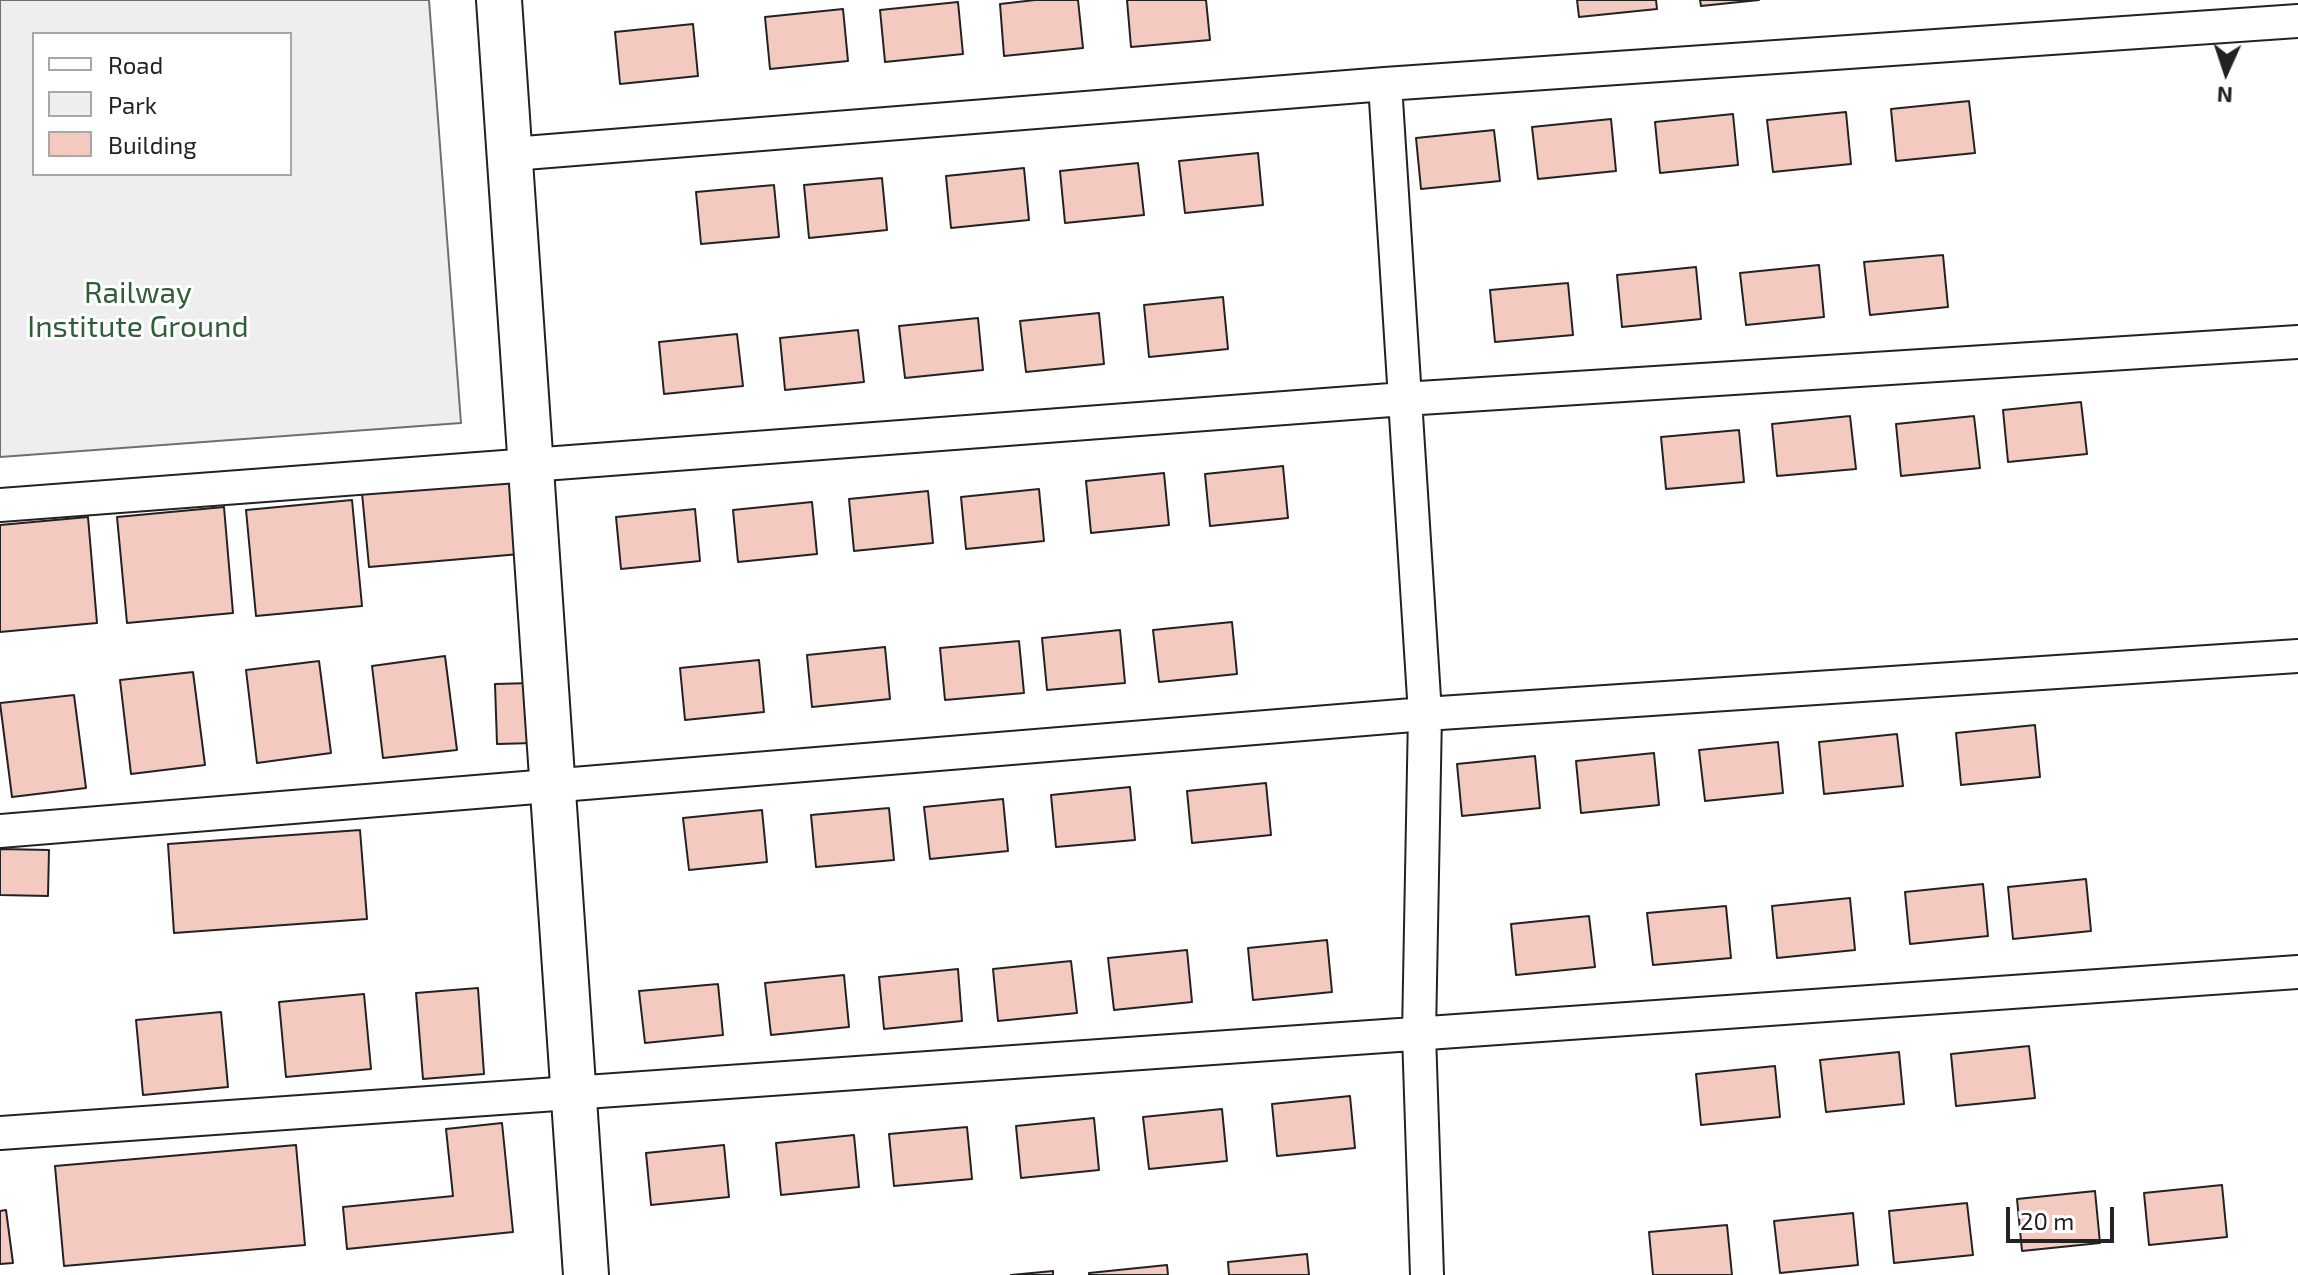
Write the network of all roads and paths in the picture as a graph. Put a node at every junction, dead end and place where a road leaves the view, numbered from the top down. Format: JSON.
{"nodes":[{"id":1,"x":499,"y":0,"type":"edge"},
{"id":2,"x":2298,"y":21,"type":"edge"},
{"id":3,"x":1385,"y":84,"type":"junction"},
{"id":4,"x":512,"y":154,"type":"junction"},
{"id":5,"x":2298,"y":342,"type":"edge"},
{"id":6,"x":1404,"y":399,"type":"junction"},
{"id":7,"x":530,"y":465,"type":"junction"},
{"id":8,"x":0,"y":505,"type":"edge"},
{"id":9,"x":2298,"y":656,"type":"edge"},
{"id":10,"x":1425,"y":714,"type":"junction"},
{"id":11,"x":551,"y":784,"type":"junction"},
{"id":12,"x":0,"y":831,"type":"edge"},
{"id":13,"x":2298,"y":972,"type":"edge"},
{"id":14,"x":1419,"y":1034,"type":"junction"},
{"id":15,"x":573,"y":1091,"type":"junction"},
{"id":16,"x":0,"y":1133,"type":"edge"},
{"id":17,"x":586,"y":1275,"type":"edge"},
{"id":18,"x":1427,"y":1275,"type":"edge"}],
"edges":[{"from":1,"to":4,"type":"street"},
{"from":2,"to":3,"type":"street"},
{"from":3,"to":4,"type":"street"},
{"from":3,"to":6,"type":"street"},
{"from":4,"to":7,"type":"street"},
{"from":5,"to":6,"type":"street"},
{"from":6,"to":7,"type":"street"},
{"from":6,"to":10,"type":"street"},
{"from":7,"to":8,"type":"street"},
{"from":7,"to":11,"type":"street"},
{"from":9,"to":10,"type":"street"},
{"from":10,"to":11,"type":"street"},
{"from":10,"to":14,"type":"street"},
{"from":11,"to":12,"type":"street"},
{"from":11,"to":15,"type":"street"},
{"from":13,"to":14,"type":"street"},
{"from":14,"to":15,"type":"street"},
{"from":14,"to":18,"type":"street"},
{"from":15,"to":16,"type":"street"},
{"from":15,"to":17,"type":"street"}]}
